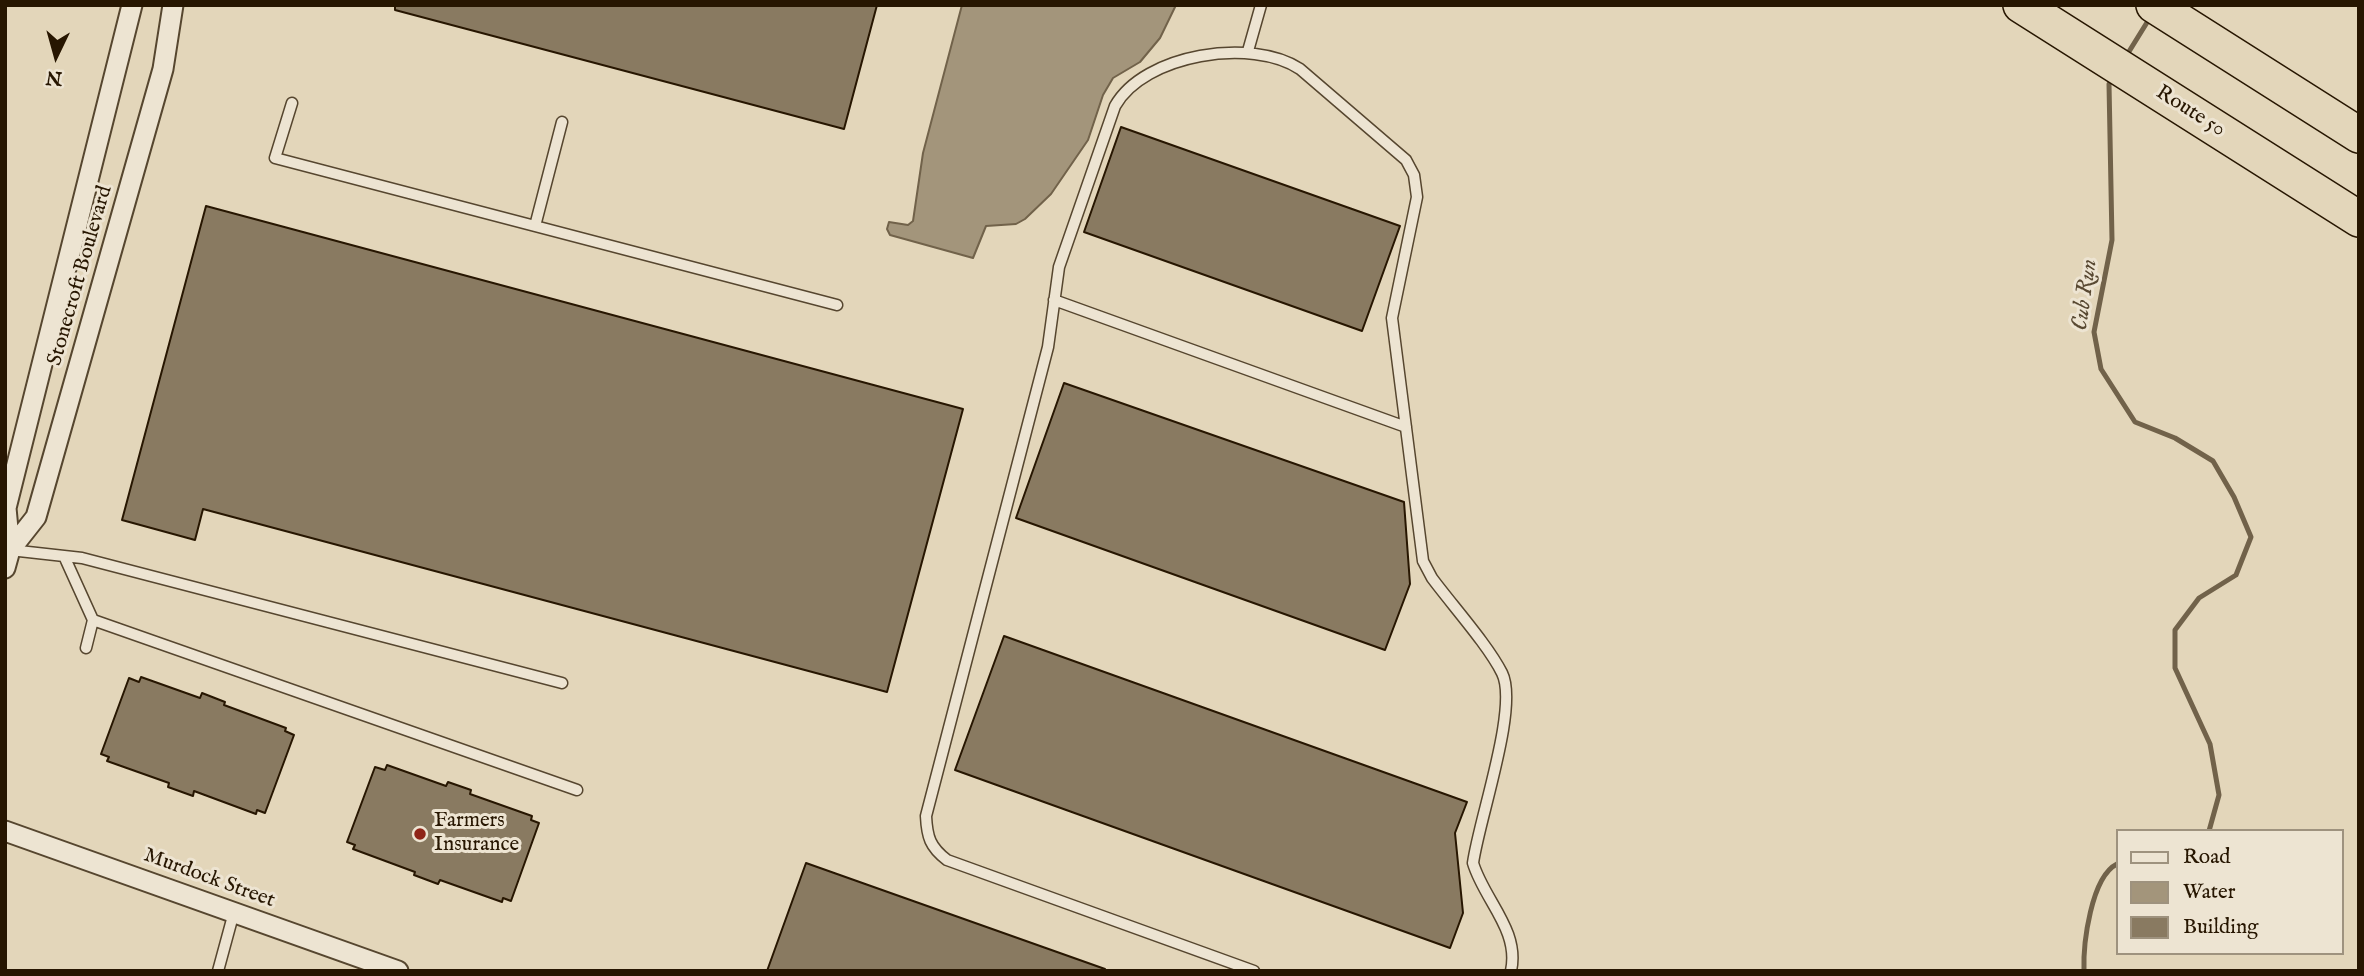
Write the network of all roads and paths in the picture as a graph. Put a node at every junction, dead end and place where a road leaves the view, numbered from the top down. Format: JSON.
{"nodes":[{"id":1,"x":132,"y":5,"type":"edge"},
{"id":2,"x":173,"y":5,"type":"edge"},
{"id":3,"x":1261,"y":5,"type":"edge"},
{"id":4,"x":2021,"y":5,"type":"edge"},
{"id":5,"x":2154,"y":5,"type":"edge"},
{"id":6,"x":1248,"y":51,"type":"junction"},
{"id":7,"x":292,"y":103,"type":"dead end"},
{"id":8,"x":562,"y":122,"type":"dead end"},
{"id":9,"x":2359,"y":135,"type":"edge"},
{"id":10,"x":2359,"y":219,"type":"edge"},
{"id":11,"x":535,"y":226,"type":"junction"},
{"id":12,"x":1055,"y":300,"type":"junction"},
{"id":13,"x":838,"y":305,"type":"dead end"},
{"id":14,"x":1406,"y":427,"type":"junction"},
{"id":15,"x":64,"y":556,"type":"junction"},
{"id":16,"x":8,"y":559,"type":"edge"},
{"id":17,"x":93,"y":620,"type":"junction"},
{"id":18,"x":86,"y":648,"type":"dead end"},
{"id":19,"x":562,"y":683,"type":"dead end"},
{"id":20,"x":577,"y":790,"type":"dead end"},
{"id":21,"x":5,"y":831,"type":"edge"},
{"id":22,"x":234,"y":912,"type":"junction"},
{"id":23,"x":218,"y":971,"type":"edge"},
{"id":24,"x":398,"y":971,"type":"edge"},
{"id":25,"x":1254,"y":971,"type":"edge"},
{"id":26,"x":1511,"y":971,"type":"edge"}],
"edges":[{"from":1,"to":16,"type":"street","name":"Stonecroft Boulevard"},
{"from":2,"to":16,"type":"street","name":"Stonecroft Boulevard"},
{"from":3,"to":6,"type":"lane"},
{"from":4,"to":10,"type":"highway","name":"Route 50"},
{"from":5,"to":9,"type":"highway"},
{"from":6,"to":12,"type":"lane"},
{"from":6,"to":14,"type":"lane"},
{"from":7,"to":11,"type":"lane"},
{"from":8,"to":11,"type":"lane"},
{"from":11,"to":13,"type":"lane"},
{"from":12,"to":14,"type":"lane"},
{"from":12,"to":25,"type":"lane"},
{"from":14,"to":26,"type":"lane"},
{"from":15,"to":16,"type":"lane"},
{"from":15,"to":17,"type":"lane"},
{"from":15,"to":19,"type":"lane"},
{"from":17,"to":18,"type":"lane"},
{"from":17,"to":20,"type":"lane"},
{"from":21,"to":22,"type":"street","name":"Murdock Street"},
{"from":22,"to":23,"type":"lane"},
{"from":22,"to":24,"type":"street","name":"Murdock Street"}]}
